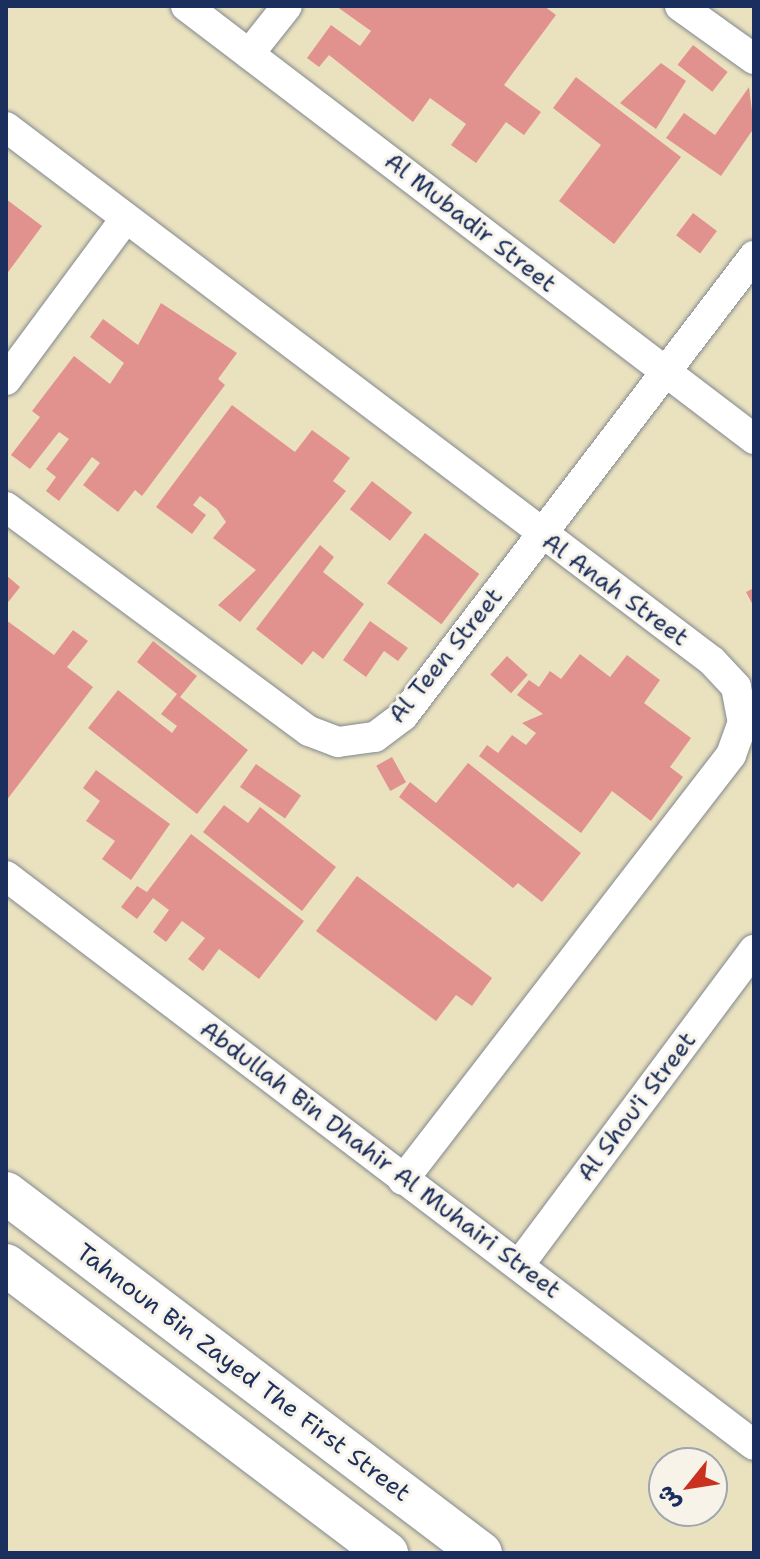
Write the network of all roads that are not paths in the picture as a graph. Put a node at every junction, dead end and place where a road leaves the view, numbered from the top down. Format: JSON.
{"nodes":[{"id":1,"x":186,"y":6,"type":"edge"},
{"id":2,"x":287,"y":6,"type":"edge"},
{"id":3,"x":680,"y":6,"type":"edge"},
{"id":4,"x":249,"y":54,"type":"junction"},
{"id":5,"x":754,"y":59,"type":"edge"},
{"id":6,"x":6,"y":127,"type":"edge"},
{"id":7,"x":125,"y":219,"type":"junction"},
{"id":8,"x":754,"y":256,"type":"edge"},
{"id":9,"x":665,"y":373,"type":"junction"},
{"id":10,"x":6,"y":380,"type":"edge"},
{"id":11,"x":754,"y":439,"type":"edge"},
{"id":12,"x":6,"y":507,"type":"edge"},
{"id":13,"x":541,"y":535,"type":"junction"},
{"id":14,"x":6,"y":876,"type":"edge"},
{"id":15,"x":754,"y":950,"type":"edge"},
{"id":16,"x":403,"y":1180,"type":"junction"},
{"id":17,"x":6,"y":1193,"type":"edge"},
{"id":18,"x":519,"y":1265,"type":"junction"},
{"id":19,"x":12,"y":1271,"type":"edge"},
{"id":20,"x":754,"y":1445,"type":"edge"},
{"id":21,"x":387,"y":1553,"type":"edge"},
{"id":22,"x":481,"y":1553,"type":"edge"}],
"edges":[{"from":1,"to":4,"type":"street","name":"Al Mubadir Street"},
{"from":2,"to":4,"type":"street"},
{"from":3,"to":5,"type":"street"},
{"from":4,"to":9,"type":"street","name":"Al Mubadir Street"},
{"from":6,"to":7,"type":"street","name":"Al Anah Street"},
{"from":7,"to":10,"type":"street"},
{"from":7,"to":13,"type":"street","name":"Al Anah Street"},
{"from":8,"to":9,"type":"street","name":"Al Teen Street"},
{"from":9,"to":11,"type":"street","name":"Al Mubadir Street"},
{"from":9,"to":13,"type":"street","name":"Al Teen Street"},
{"from":12,"to":13,"type":"street","name":"Al Teen Street"},
{"from":13,"to":16,"type":"street","name":"Al Anah Street"},
{"from":14,"to":16,"type":"street","name":"Abdullah Bin Dhahir Al Muhairi Street"},
{"from":15,"to":18,"type":"street","name":"Al Shou'i Street"},
{"from":16,"to":18,"type":"street","name":"Abdullah Bin Dhahir Al Muhairi Street"},
{"from":17,"to":22,"type":"street","name":"Tahnoun Bin Zayed The First Street"},
{"from":18,"to":20,"type":"street","name":"Abdullah Bin Dhahir Al Muhairi Street"},
{"from":19,"to":21,"type":"street"}]}
